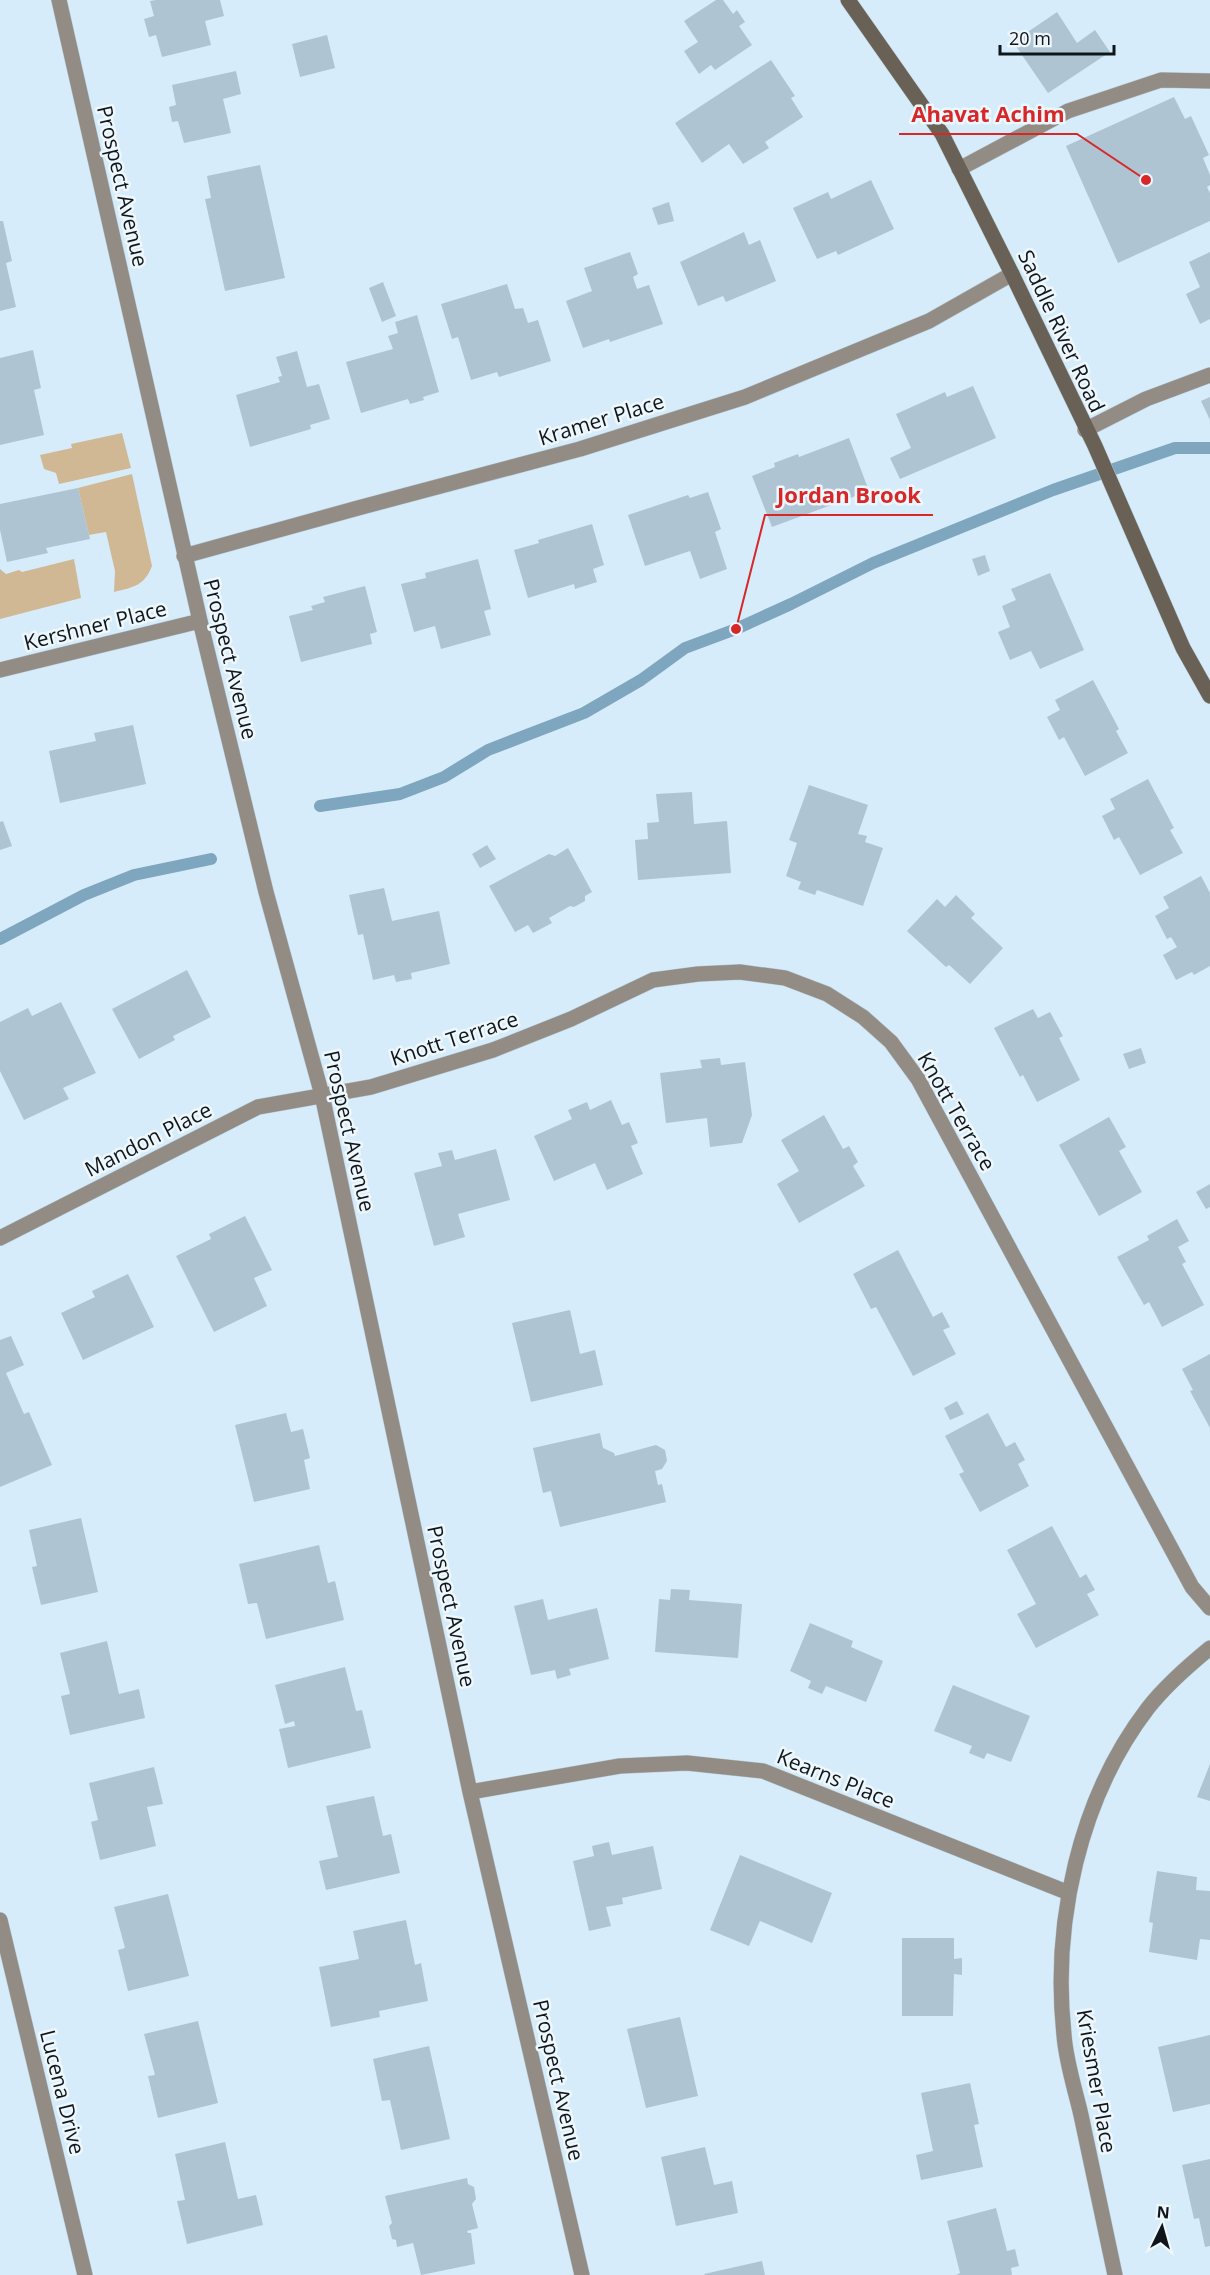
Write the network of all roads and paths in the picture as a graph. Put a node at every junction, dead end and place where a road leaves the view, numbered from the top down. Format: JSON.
{"nodes":[{"id":1,"x":59,"y":0,"type":"edge"},
{"id":2,"x":848,"y":0,"type":"edge"},
{"id":3,"x":1210,"y":81,"type":"edge"},
{"id":4,"x":959,"y":169,"type":"junction"},
{"id":5,"x":1012,"y":274,"type":"junction"},
{"id":6,"x":1210,"y":375,"type":"edge"},
{"id":7,"x":1085,"y":430,"type":"junction"},
{"id":8,"x":184,"y":556,"type":"junction"},
{"id":9,"x":200,"y":621,"type":"junction"},
{"id":10,"x":0,"y":670,"type":"edge"},
{"id":11,"x":1210,"y":696,"type":"edge"},
{"id":12,"x":322,"y":1095,"type":"junction"},
{"id":13,"x":0,"y":1238,"type":"edge"},
{"id":14,"x":1210,"y":1608,"type":"edge"},
{"id":15,"x":1210,"y":1648,"type":"edge"},
{"id":16,"x":470,"y":1792,"type":"junction"},
{"id":17,"x":1069,"y":1893,"type":"junction"},
{"id":18,"x":0,"y":1920,"type":"edge"},
{"id":19,"x":85,"y":2275,"type":"edge"},
{"id":20,"x":582,"y":2275,"type":"edge"},
{"id":21,"x":1115,"y":2275,"type":"edge"}],
"edges":[{"from":1,"to":8,"type":"street","name":"Prospect Avenue"},
{"from":2,"to":4,"type":"main road","name":"Saddle River Road"},
{"from":3,"to":4,"type":"street"},
{"from":4,"to":5,"type":"main road","name":"Saddle River Road"},
{"from":5,"to":7,"type":"main road","name":"Saddle River Road"},
{"from":5,"to":8,"type":"street","name":"Kramer Place"},
{"from":6,"to":7,"type":"street"},
{"from":7,"to":11,"type":"main road","name":"Saddle River Road"},
{"from":8,"to":9,"type":"street","name":"Prospect Avenue"},
{"from":9,"to":10,"type":"street","name":"Kershner Place"},
{"from":9,"to":12,"type":"street","name":"Prospect Avenue"},
{"from":12,"to":13,"type":"street","name":"Mandon Place"},
{"from":12,"to":14,"type":"street","name":"Knott Terrace"},
{"from":12,"to":16,"type":"street","name":"Prospect Avenue"},
{"from":15,"to":17,"type":"street","name":"Kriesmer Place"},
{"from":16,"to":17,"type":"street","name":"Kearns Place"},
{"from":16,"to":20,"type":"street","name":"Prospect Avenue"},
{"from":17,"to":21,"type":"street","name":"Kriesmer Place"},
{"from":18,"to":19,"type":"street","name":"Lucena Drive"}]}
